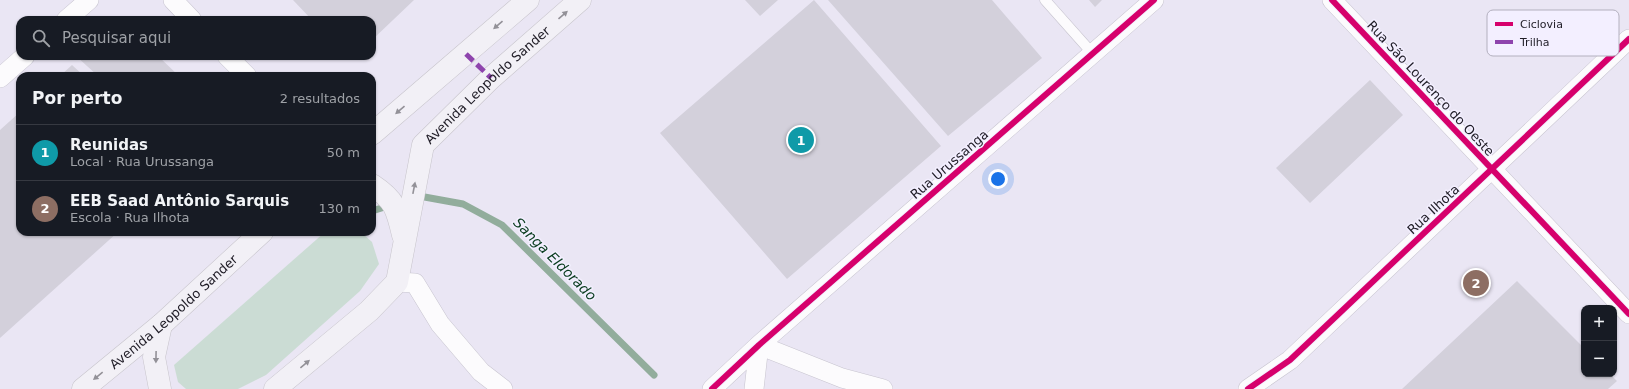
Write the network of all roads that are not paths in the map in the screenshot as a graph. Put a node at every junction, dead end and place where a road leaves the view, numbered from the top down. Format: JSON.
{"nodes":[{"id":1,"x":89,"y":0,"type":"edge"},
{"id":2,"x":173,"y":0,"type":"edge"},
{"id":3,"x":528,"y":0,"type":"edge"},
{"id":4,"x":580,"y":0,"type":"edge"},
{"id":5,"x":1045,"y":0,"type":"edge"},
{"id":6,"x":1154,"y":0,"type":"edge"},
{"id":7,"x":1332,"y":0,"type":"edge"},
{"id":8,"x":71,"y":16,"type":"edge"},
{"id":9,"x":188,"y":16,"type":"edge"},
{"id":10,"x":1629,"y":39,"type":"edge"},
{"id":11,"x":1619,"y":48,"type":"edge"},
{"id":12,"x":1093,"y":54,"type":"junction"},
{"id":13,"x":1611,"y":56,"type":"edge"},
{"id":14,"x":20,"y":60,"type":"edge"},
{"id":15,"x":231,"y":60,"type":"edge"},
{"id":16,"x":243,"y":72,"type":"edge"},
{"id":17,"x":0,"y":78,"type":"edge"},
{"id":18,"x":376,"y":131,"type":"edge"},
{"id":19,"x":1492,"y":168,"type":"junction"},
{"id":20,"x":376,"y":188,"type":"edge"},
{"id":21,"x":258,"y":236,"type":"edge"},
{"id":22,"x":404,"y":240,"type":"junction"},
{"id":23,"x":397,"y":282,"type":"junction"},
{"id":24,"x":1629,"y":314,"type":"edge"},
{"id":25,"x":161,"y":325,"type":"junction"},
{"id":26,"x":759,"y":346,"type":"junction"},
{"id":27,"x":83,"y":389,"type":"edge"},
{"id":28,"x":160,"y":389,"type":"edge"},
{"id":29,"x":275,"y":389,"type":"edge"},
{"id":30,"x":503,"y":389,"type":"edge"},
{"id":31,"x":712,"y":389,"type":"edge"},
{"id":32,"x":754,"y":389,"type":"edge"},
{"id":33,"x":884,"y":389,"type":"edge"},
{"id":34,"x":1248,"y":389,"type":"edge"}],
"edges":[{"from":1,"to":8,"type":"street"},
{"from":2,"to":9,"type":"street"},
{"from":3,"to":18,"type":"highway","one_way":true},
{"from":22,"to":4,"type":"highway","name":"Avenida Leopoldo Sander","one_way":true},
{"from":5,"to":12,"type":"lane"},
{"from":6,"to":12,"type":"street","name":"Rua Urussanga"},
{"from":7,"to":19,"type":"street","name":"Rua São Lourenço do Oeste"},
{"from":10,"to":11,"type":"street","name":"Rua Ilhota"},
{"from":12,"to":26,"type":"street","name":"Rua Urussanga"},
{"from":13,"to":19,"type":"street","name":"Rua Ilhota"},
{"from":14,"to":17,"type":"street"},
{"from":15,"to":16,"type":"street"},
{"from":19,"to":24,"type":"street","name":"Rua São Lourenço do Oeste"},
{"from":19,"to":34,"type":"street","name":"Rua Ilhota"},
{"from":20,"to":22,"type":"highway"},
{"from":21,"to":25,"type":"highway","name":"Avenida Leopoldo Sander"},
{"from":22,"to":23,"type":"highway","name":"Avenida Leopoldo Sander"},
{"from":29,"to":23,"type":"highway","one_way":true},
{"from":23,"to":30,"type":"street"},
{"from":25,"to":27,"type":"highway","name":"Avenida Leopoldo Sander","one_way":true},
{"from":25,"to":28,"type":"highway","one_way":true},
{"from":26,"to":31,"type":"street","name":"Rua Urussanga"},
{"from":26,"to":32,"type":"street"},
{"from":26,"to":33,"type":"street"}]}
